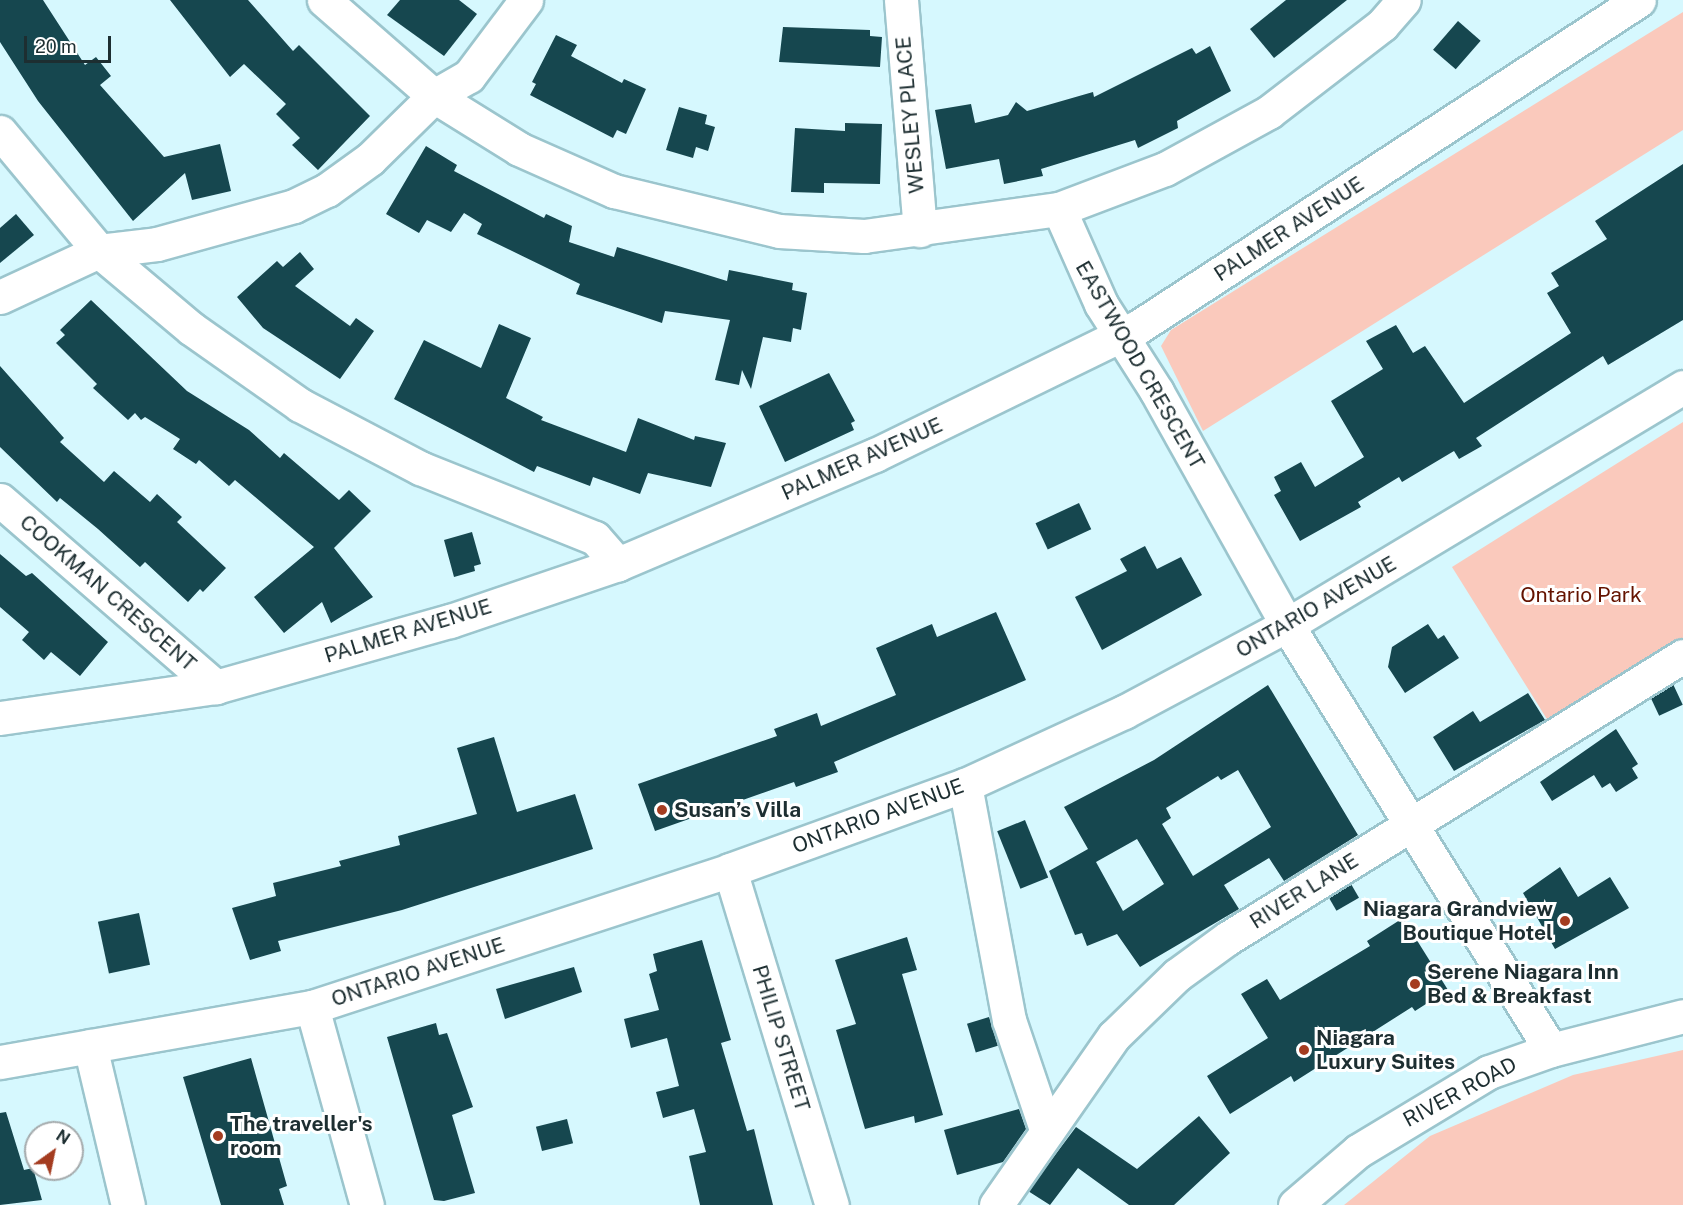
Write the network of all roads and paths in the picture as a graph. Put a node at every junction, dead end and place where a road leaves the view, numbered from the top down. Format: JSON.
{"nodes":[{"id":1,"x":324,"y":0,"type":"edge"},
{"id":2,"x":526,"y":0,"type":"edge"},
{"id":3,"x":901,"y":0,"type":"edge"},
{"id":4,"x":1404,"y":0,"type":"edge"},
{"id":5,"x":1639,"y":0,"type":"edge"},
{"id":6,"x":434,"y":96,"type":"junction"},
{"id":7,"x":0,"y":132,"type":"edge"},
{"id":8,"x":1059,"y":209,"type":"junction"},
{"id":9,"x":920,"y":230,"type":"junction"},
{"id":10,"x":99,"y":251,"type":"junction"},
{"id":11,"x":0,"y":297,"type":"edge"},
{"id":12,"x":1120,"y":337,"type":"junction"},
{"id":13,"x":1683,"y":387,"type":"edge"},
{"id":14,"x":0,"y":500,"type":"edge"},
{"id":15,"x":618,"y":564,"type":"junction"},
{"id":16,"x":1287,"y":625,"type":"junction"},
{"id":17,"x":1683,"y":656,"type":"edge"},
{"id":18,"x":216,"y":687,"type":"junction"},
{"id":19,"x":0,"y":718,"type":"edge"},
{"id":20,"x":965,"y":785,"type":"junction"},
{"id":21,"x":1408,"y":826,"type":"junction"},
{"id":22,"x":730,"y":870,"type":"junction"},
{"id":23,"x":312,"y":1007,"type":"junction"},
{"id":24,"x":1683,"y":1016,"type":"edge"},
{"id":25,"x":90,"y":1046,"type":"junction"},
{"id":26,"x":1551,"y":1050,"type":"junction"},
{"id":27,"x":0,"y":1062,"type":"edge"},
{"id":28,"x":1047,"y":1132,"type":"junction"},
{"id":29,"x":128,"y":1205,"type":"edge"},
{"id":30,"x":367,"y":1205,"type":"edge"},
{"id":31,"x":832,"y":1205,"type":"edge"},
{"id":32,"x":996,"y":1205,"type":"edge"},
{"id":33,"x":1295,"y":1205,"type":"edge"}],
"edges":[{"from":1,"to":6,"type":"street"},
{"from":2,"to":6,"type":"street"},
{"from":3,"to":9,"type":"street","name":"WESLEY PLACE"},
{"from":4,"to":8,"type":"street"},
{"from":5,"to":12,"type":"street","name":"PALMER AVENUE"},
{"from":6,"to":9,"type":"street"},
{"from":6,"to":10,"type":"street"},
{"from":7,"to":10,"type":"street"},
{"from":8,"to":9,"type":"street"},
{"from":8,"to":12,"type":"street","name":"EASTWOOD CRESCENT"},
{"from":10,"to":11,"type":"street"},
{"from":10,"to":15,"type":"street"},
{"from":12,"to":15,"type":"street","name":"PALMER AVENUE"},
{"from":12,"to":16,"type":"street","name":"EASTWOOD CRESCENT"},
{"from":13,"to":16,"type":"street","name":"ONTARIO AVENUE"},
{"from":14,"to":18,"type":"street","name":"COOKMAN CRESCENT"},
{"from":15,"to":18,"type":"street","name":"PALMER AVENUE"},
{"from":16,"to":20,"type":"street","name":"ONTARIO AVENUE"},
{"from":16,"to":21,"type":"street","name":"EASTWOOD CRESCENT"},
{"from":17,"to":21,"type":"street","name":"RIVER LANE"},
{"from":18,"to":19,"type":"street","name":"PALMER AVENUE"},
{"from":20,"to":22,"type":"street","name":"ONTARIO AVENUE"},
{"from":20,"to":28,"type":"street"},
{"from":21,"to":26,"type":"street","name":"EASTWOOD CRESCENT"},
{"from":21,"to":28,"type":"street","name":"RIVER LANE"},
{"from":22,"to":23,"type":"street","name":"ONTARIO AVENUE"},
{"from":22,"to":31,"type":"street","name":"PHILIP STREET"},
{"from":23,"to":25,"type":"street","name":"ONTARIO AVENUE"},
{"from":23,"to":30,"type":"street"},
{"from":24,"to":26,"type":"street","name":"RIVER ROAD"},
{"from":25,"to":27,"type":"street","name":"ONTARIO AVENUE"},
{"from":25,"to":29,"type":"street"},
{"from":26,"to":33,"type":"street","name":"RIVER ROAD"},
{"from":28,"to":32,"type":"street","name":"RIVER LANE"}]}
